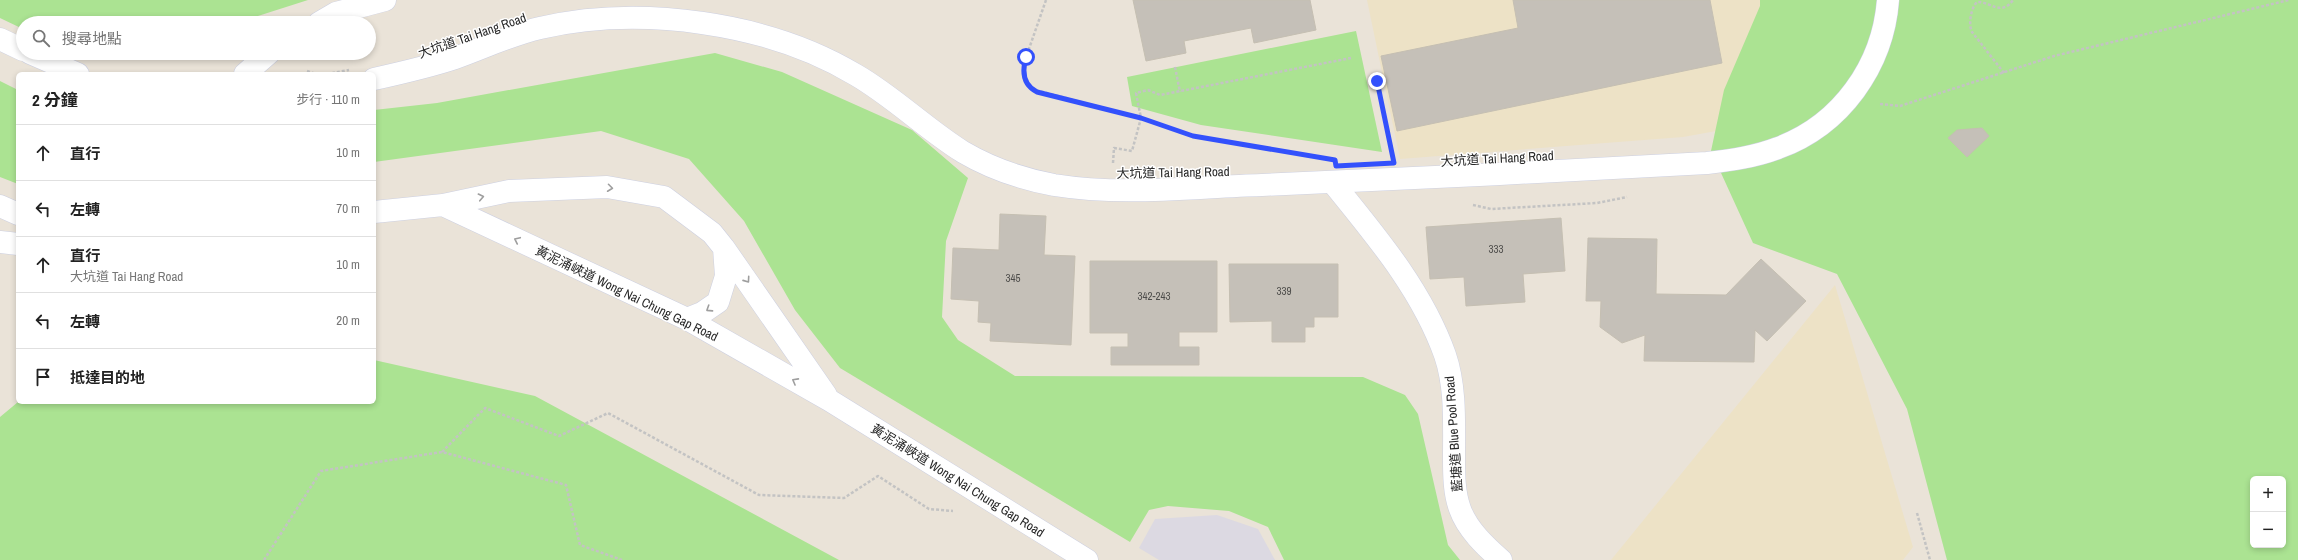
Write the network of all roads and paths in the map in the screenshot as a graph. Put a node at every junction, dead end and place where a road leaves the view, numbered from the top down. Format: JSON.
{"nodes":[{"id":1,"x":385,"y":0,"type":"edge"},
{"id":2,"x":1046,"y":0,"type":"edge"},
{"id":3,"x":1888,"y":0,"type":"edge"},
{"id":4,"x":2013,"y":0,"type":"edge"},
{"id":5,"x":2289,"y":0,"type":"edge"},
{"id":6,"x":331,"y":16,"type":"edge"},
{"id":7,"x":0,"y":39,"type":"edge"},
{"id":8,"x":16,"y":47,"type":"edge"},
{"id":9,"x":1351,"y":58,"type":"dead end"},
{"id":10,"x":46,"y":60,"type":"edge"},
{"id":11,"x":261,"y":60,"type":"edge"},
{"id":12,"x":1175,"y":67,"type":"dead end"},
{"id":13,"x":307,"y":71,"type":"dead end"},
{"id":14,"x":73,"y":72,"type":"edge"},
{"id":15,"x":247,"y":72,"type":"edge"},
{"id":16,"x":310,"y":72,"type":"edge"},
{"id":17,"x":376,"y":73,"type":"edge"},
{"id":18,"x":2004,"y":73,"type":"junction"},
{"id":19,"x":1377,"y":81,"type":"dead end"},
{"id":20,"x":1180,"y":92,"type":"junction"},
{"id":21,"x":1878,"y":103,"type":"dead end"},
{"id":22,"x":1141,"y":118,"type":"junction"},
{"id":23,"x":1303,"y":155,"type":"dead end"},
{"id":24,"x":1392,"y":156,"type":"dead end"},
{"id":25,"x":1113,"y":167,"type":"dead end"},
{"id":26,"x":1333,"y":183,"type":"junction"},
{"id":27,"x":443,"y":205,"type":"junction"},
{"id":28,"x":0,"y":206,"type":"edge"},
{"id":29,"x":376,"y":212,"type":"edge"},
{"id":30,"x":16,"y":213,"type":"edge"},
{"id":31,"x":0,"y":222,"type":"edge"},
{"id":32,"x":16,"y":226,"type":"edge"},
{"id":33,"x":0,"y":242,"type":"edge"},
{"id":34,"x":16,"y":244,"type":"edge"},
{"id":35,"x":724,"y":248,"type":"junction"},
{"id":36,"x":687,"y":319,"type":"junction"},
{"id":37,"x":829,"y":400,"type":"junction"},
{"id":38,"x":442,"y":452,"type":"junction"},
{"id":39,"x":959,"y":511,"type":"dead end"},
{"id":40,"x":1916,"y":514,"type":"dead end"},
{"id":41,"x":264,"y":560,"type":"edge"},
{"id":42,"x":622,"y":560,"type":"edge"},
{"id":43,"x":1087,"y":560,"type":"edge"},
{"id":44,"x":1501,"y":560,"type":"edge"},
{"id":45,"x":1930,"y":560,"type":"edge"}],
"edges":[{"from":1,"to":6,"type":"main road"},
{"from":2,"to":22,"type":"path"},
{"from":3,"to":26,"type":"main road","name":"大坑道 Tai Hang Road"},
{"from":4,"to":18,"type":"path"},
{"from":5,"to":18,"type":"path"},
{"from":7,"to":8,"type":"main road"},
{"from":9,"to":20,"type":"path"},
{"from":10,"to":14,"type":"main road"},
{"from":11,"to":15,"type":"main road"},
{"from":12,"to":20,"type":"path"},
{"from":13,"to":16,"type":"path"},
{"from":17,"to":26,"type":"main road","name":"大坑道 Tai Hang Road"},
{"from":18,"to":21,"type":"path"},
{"from":19,"to":24,"type":"path"},
{"from":20,"to":22,"type":"path"},
{"from":22,"to":23,"type":"path"},
{"from":22,"to":25,"type":"path"},
{"from":26,"to":44,"type":"main road","name":"藍塘道 Blue Pool Road"},
{"from":27,"to":29,"type":"main road","name":"黃泥涌峽道 Wong Nai Chung Gap Road"},
{"from":27,"to":35,"type":"main road","name":"黃泥涌峽道 Wong Nai Chung Gap Road","one_way":true},
{"from":36,"to":27,"type":"main road","name":"黃泥涌峽道 Wong Nai Chung Gap Road","one_way":true},
{"from":28,"to":30,"type":"main road"},
{"from":31,"to":32,"type":"main road"},
{"from":33,"to":34,"type":"main road"},
{"from":35,"to":36,"type":"main road","one_way":true},
{"from":35,"to":37,"type":"main road","name":"黃泥涌峽道 Wong Nai Chung Gap Road","one_way":true},
{"from":37,"to":36,"type":"main road","name":"黃泥涌峽道 Wong Nai Chung Gap Road","one_way":true},
{"from":37,"to":43,"type":"main road","name":"黃泥涌峽道 Wong Nai Chung Gap Road"},
{"from":38,"to":39,"type":"path"},
{"from":38,"to":41,"type":"path"},
{"from":38,"to":42,"type":"path"},
{"from":40,"to":45,"type":"path"}]}
